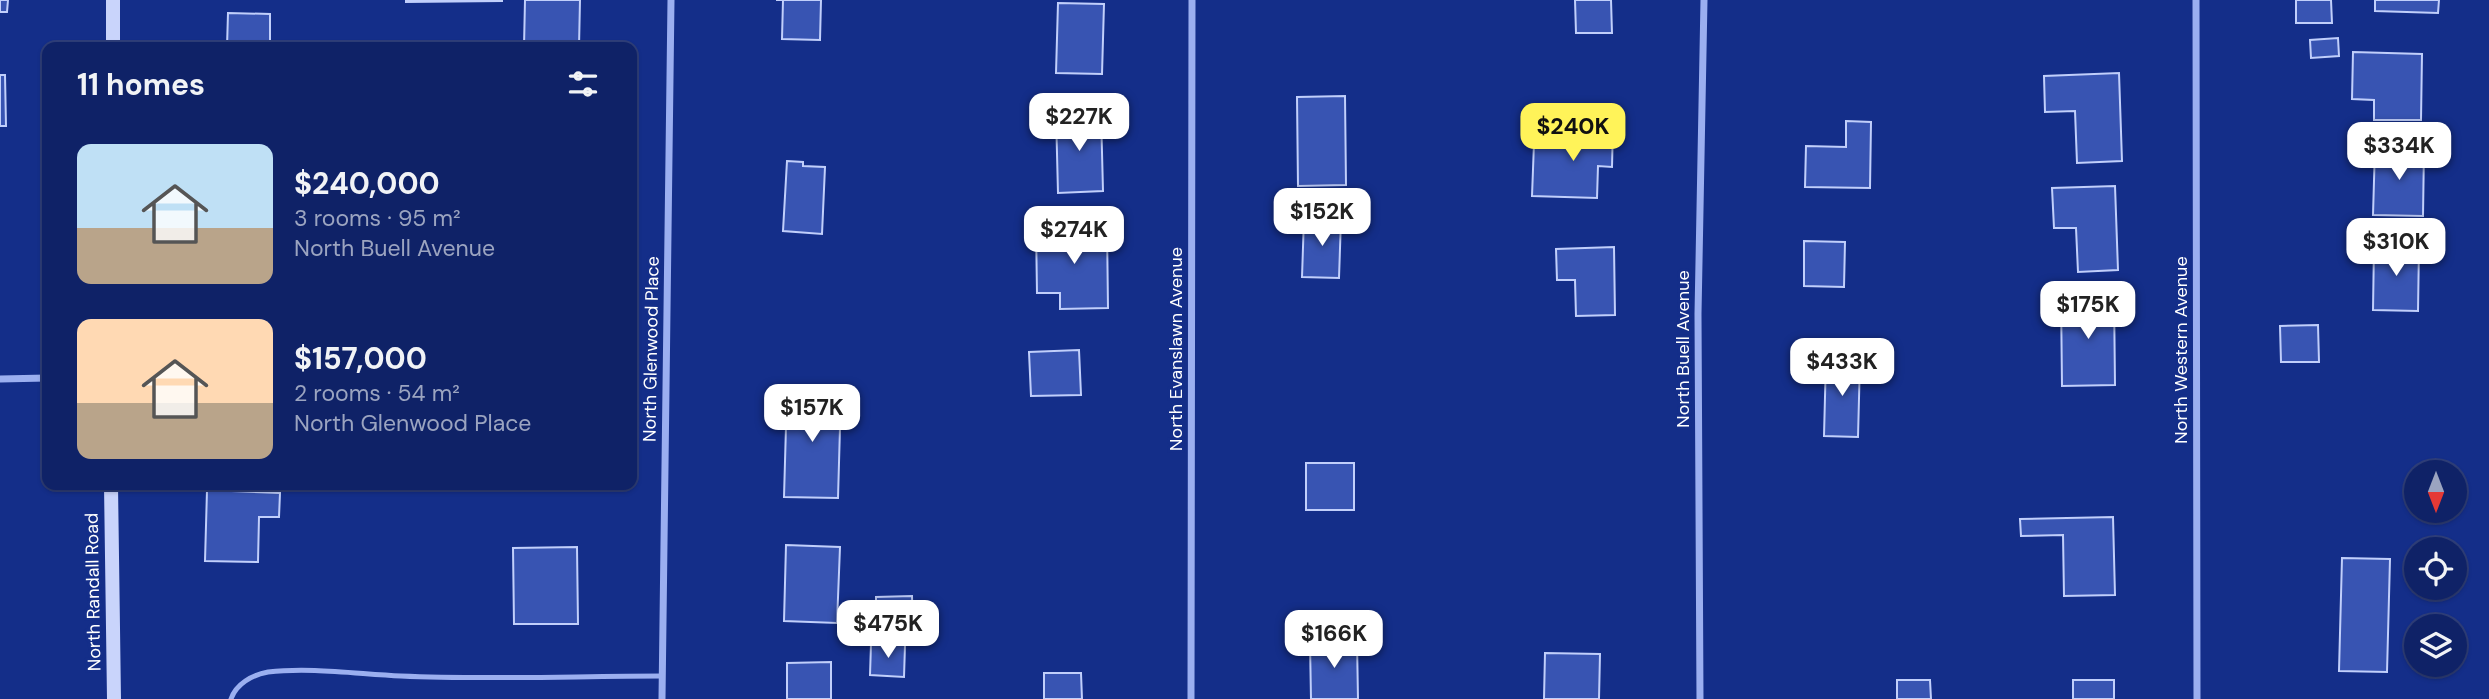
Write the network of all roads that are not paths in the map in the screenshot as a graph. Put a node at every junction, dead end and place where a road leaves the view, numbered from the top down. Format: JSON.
{"nodes":[{"id":1,"x":113,"y":0,"type":"edge"},
{"id":2,"x":671,"y":0,"type":"edge"},
{"id":3,"x":1192,"y":0,"type":"edge"},
{"id":4,"x":1704,"y":0,"type":"edge"},
{"id":5,"x":2196,"y":0,"type":"edge"},
{"id":6,"x":113,"y":42,"type":"edge"},
{"id":7,"x":42,"y":378,"type":"edge"},
{"id":8,"x":0,"y":379,"type":"edge"},
{"id":9,"x":111,"y":490,"type":"edge"},
{"id":10,"x":662,"y":676,"type":"junction"},
{"id":11,"x":114,"y":699,"type":"edge"},
{"id":12,"x":231,"y":699,"type":"edge"},
{"id":13,"x":662,"y":699,"type":"edge"},
{"id":14,"x":1191,"y":699,"type":"edge"},
{"id":15,"x":1700,"y":699,"type":"edge"},
{"id":16,"x":2197,"y":699,"type":"edge"}],
"edges":[{"from":1,"to":6,"type":"main road"},
{"from":2,"to":10,"type":"street","name":"North Glenwood Place"},
{"from":3,"to":14,"type":"street","name":"North Evanslawn Avenue"},
{"from":4,"to":15,"type":"street","name":"North Buell Avenue"},
{"from":5,"to":16,"type":"street","name":"North Western Avenue"},
{"from":7,"to":8,"type":"street"},
{"from":9,"to":11,"type":"main road","name":"North Randall Road"},
{"from":10,"to":12,"type":"lane"},
{"from":10,"to":13,"type":"street","name":"North Glenwood Place"}]}
